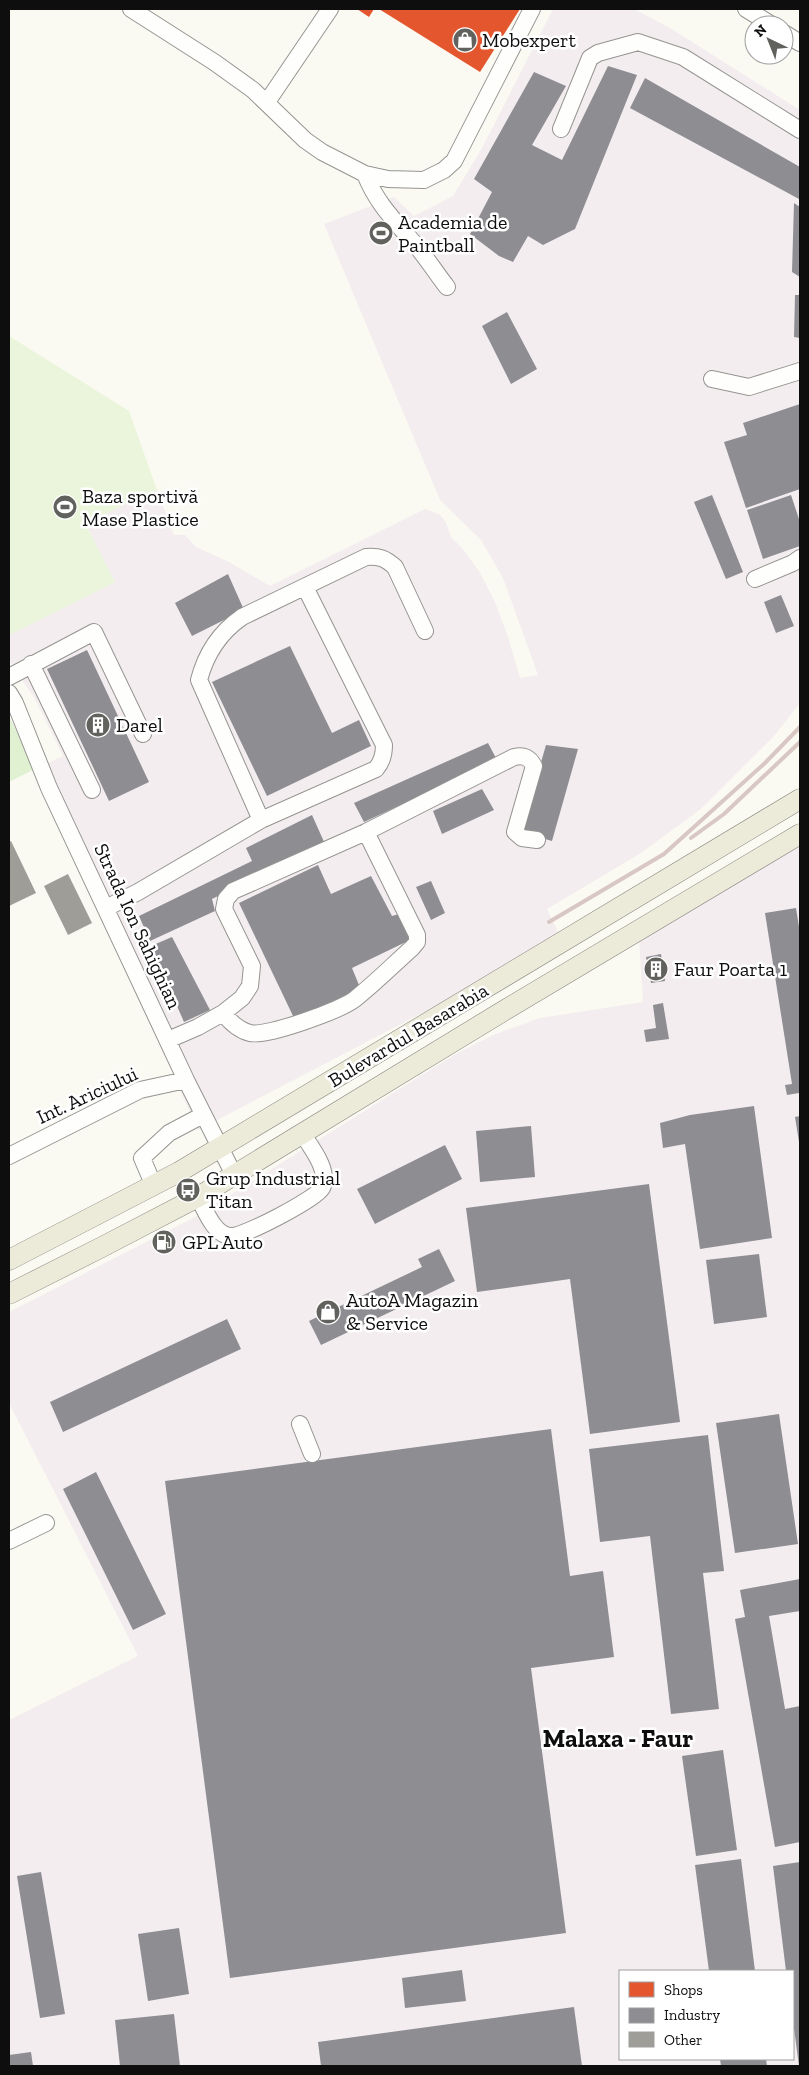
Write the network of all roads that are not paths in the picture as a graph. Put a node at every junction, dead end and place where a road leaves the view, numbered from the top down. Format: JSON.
{"nodes":[{"id":1,"x":131,"y":9,"type":"edge"},
{"id":2,"x":330,"y":9,"type":"edge"},
{"id":3,"x":532,"y":9,"type":"edge"},
{"id":4,"x":267,"y":102,"type":"junction"},
{"id":5,"x":561,"y":128,"type":"dead end"},
{"id":6,"x":800,"y":130,"type":"edge"},
{"id":7,"x":365,"y":174,"type":"junction"},
{"id":8,"x":447,"y":288,"type":"dead end"},
{"id":9,"x":800,"y":371,"type":"edge"},
{"id":10,"x":712,"y":379,"type":"dead end"},
{"id":11,"x":800,"y":558,"type":"edge"},
{"id":12,"x":755,"y":579,"type":"dead end"},
{"id":13,"x":305,"y":587,"type":"junction"},
{"id":14,"x":425,"y":631,"type":"dead end"},
{"id":15,"x":32,"y":664,"type":"junction"},
{"id":16,"x":9,"y":677,"type":"edge"},
{"id":17,"x":9,"y":693,"type":"edge"},
{"id":18,"x":143,"y":734,"type":"dead end"},
{"id":19,"x":92,"y":790,"type":"dead end"},
{"id":20,"x":800,"y":799,"type":"edge"},
{"id":21,"x":261,"y":820,"type":"junction"},
{"id":22,"x":366,"y":832,"type":"junction"},
{"id":23,"x":800,"y":834,"type":"edge"},
{"id":24,"x":537,"y":840,"type":"dead end"},
{"id":25,"x":106,"y":908,"type":"junction"},
{"id":26,"x":223,"y":1012,"type":"junction"},
{"id":27,"x":168,"y":1040,"type":"junction"},
{"id":28,"x":186,"y":1080,"type":"junction"},
{"id":29,"x":203,"y":1115,"type":"junction"},
{"id":30,"x":302,"y":1133,"type":"junction"},
{"id":31,"x":220,"y":1147,"type":"junction"},
{"id":32,"x":9,"y":1156,"type":"edge"},
{"id":33,"x":234,"y":1175,"type":"junction"},
{"id":34,"x":154,"y":1186,"type":"junction"},
{"id":35,"x":198,"y":1197,"type":"junction"},
{"id":36,"x":9,"y":1260,"type":"edge"},
{"id":37,"x":9,"y":1294,"type":"edge"},
{"id":38,"x":300,"y":1424,"type":"dead end"},
{"id":39,"x":312,"y":1454,"type":"dead end"},
{"id":40,"x":46,"y":1523,"type":"dead end"},
{"id":41,"x":9,"y":1542,"type":"edge"}],
"edges":[{"from":1,"to":4,"type":"street"},
{"from":2,"to":4,"type":"street"},
{"from":3,"to":7,"type":"street"},
{"from":4,"to":7,"type":"street"},
{"from":5,"to":6,"type":"street"},
{"from":7,"to":8,"type":"street"},
{"from":9,"to":10,"type":"street"},
{"from":11,"to":12,"type":"street"},
{"from":13,"to":14,"type":"street"},
{"from":13,"to":21,"type":"street"},
{"from":13,"to":21,"type":"street"},
{"from":15,"to":16,"type":"street"},
{"from":15,"to":18,"type":"street"},
{"from":15,"to":19,"type":"street"},
{"from":17,"to":25,"type":"street","name":"Strada Ion Sahighian"},
{"from":20,"to":31,"type":"main road","name":"Bulevardul Basarabia"},
{"from":21,"to":25,"type":"street"},
{"from":22,"to":24,"type":"street"},
{"from":22,"to":26,"type":"street"},
{"from":22,"to":26,"type":"street"},
{"from":23,"to":30,"type":"main road","name":"Bulevardul Basarabia"},
{"from":25,"to":27,"type":"street","name":"Strada Ion Sahighian"},
{"from":26,"to":27,"type":"street"},
{"from":27,"to":28,"type":"street","name":"Strada Ion Sahighian"},
{"from":28,"to":29,"type":"street","name":"Strada Ion Sahighian"},
{"from":28,"to":32,"type":"street","name":"Int. Ariciului"},
{"from":29,"to":31,"type":"street","name":"Strada Ion Sahighian"},
{"from":29,"to":34,"type":"street"},
{"from":30,"to":33,"type":"main road","name":"Bulevardul Basarabia"},
{"from":30,"to":35,"type":"street"},
{"from":31,"to":33,"type":"street","name":"Strada Ion Sahighian"},
{"from":31,"to":34,"type":"main road","name":"Bulevardul Basarabia"},
{"from":33,"to":35,"type":"main road","name":"Bulevardul Basarabia"},
{"from":34,"to":36,"type":"main road","name":"Bulevardul Basarabia"},
{"from":35,"to":37,"type":"main road","name":"Bulevardul Basarabia"},
{"from":38,"to":39,"type":"street"},
{"from":40,"to":41,"type":"street"}]}
